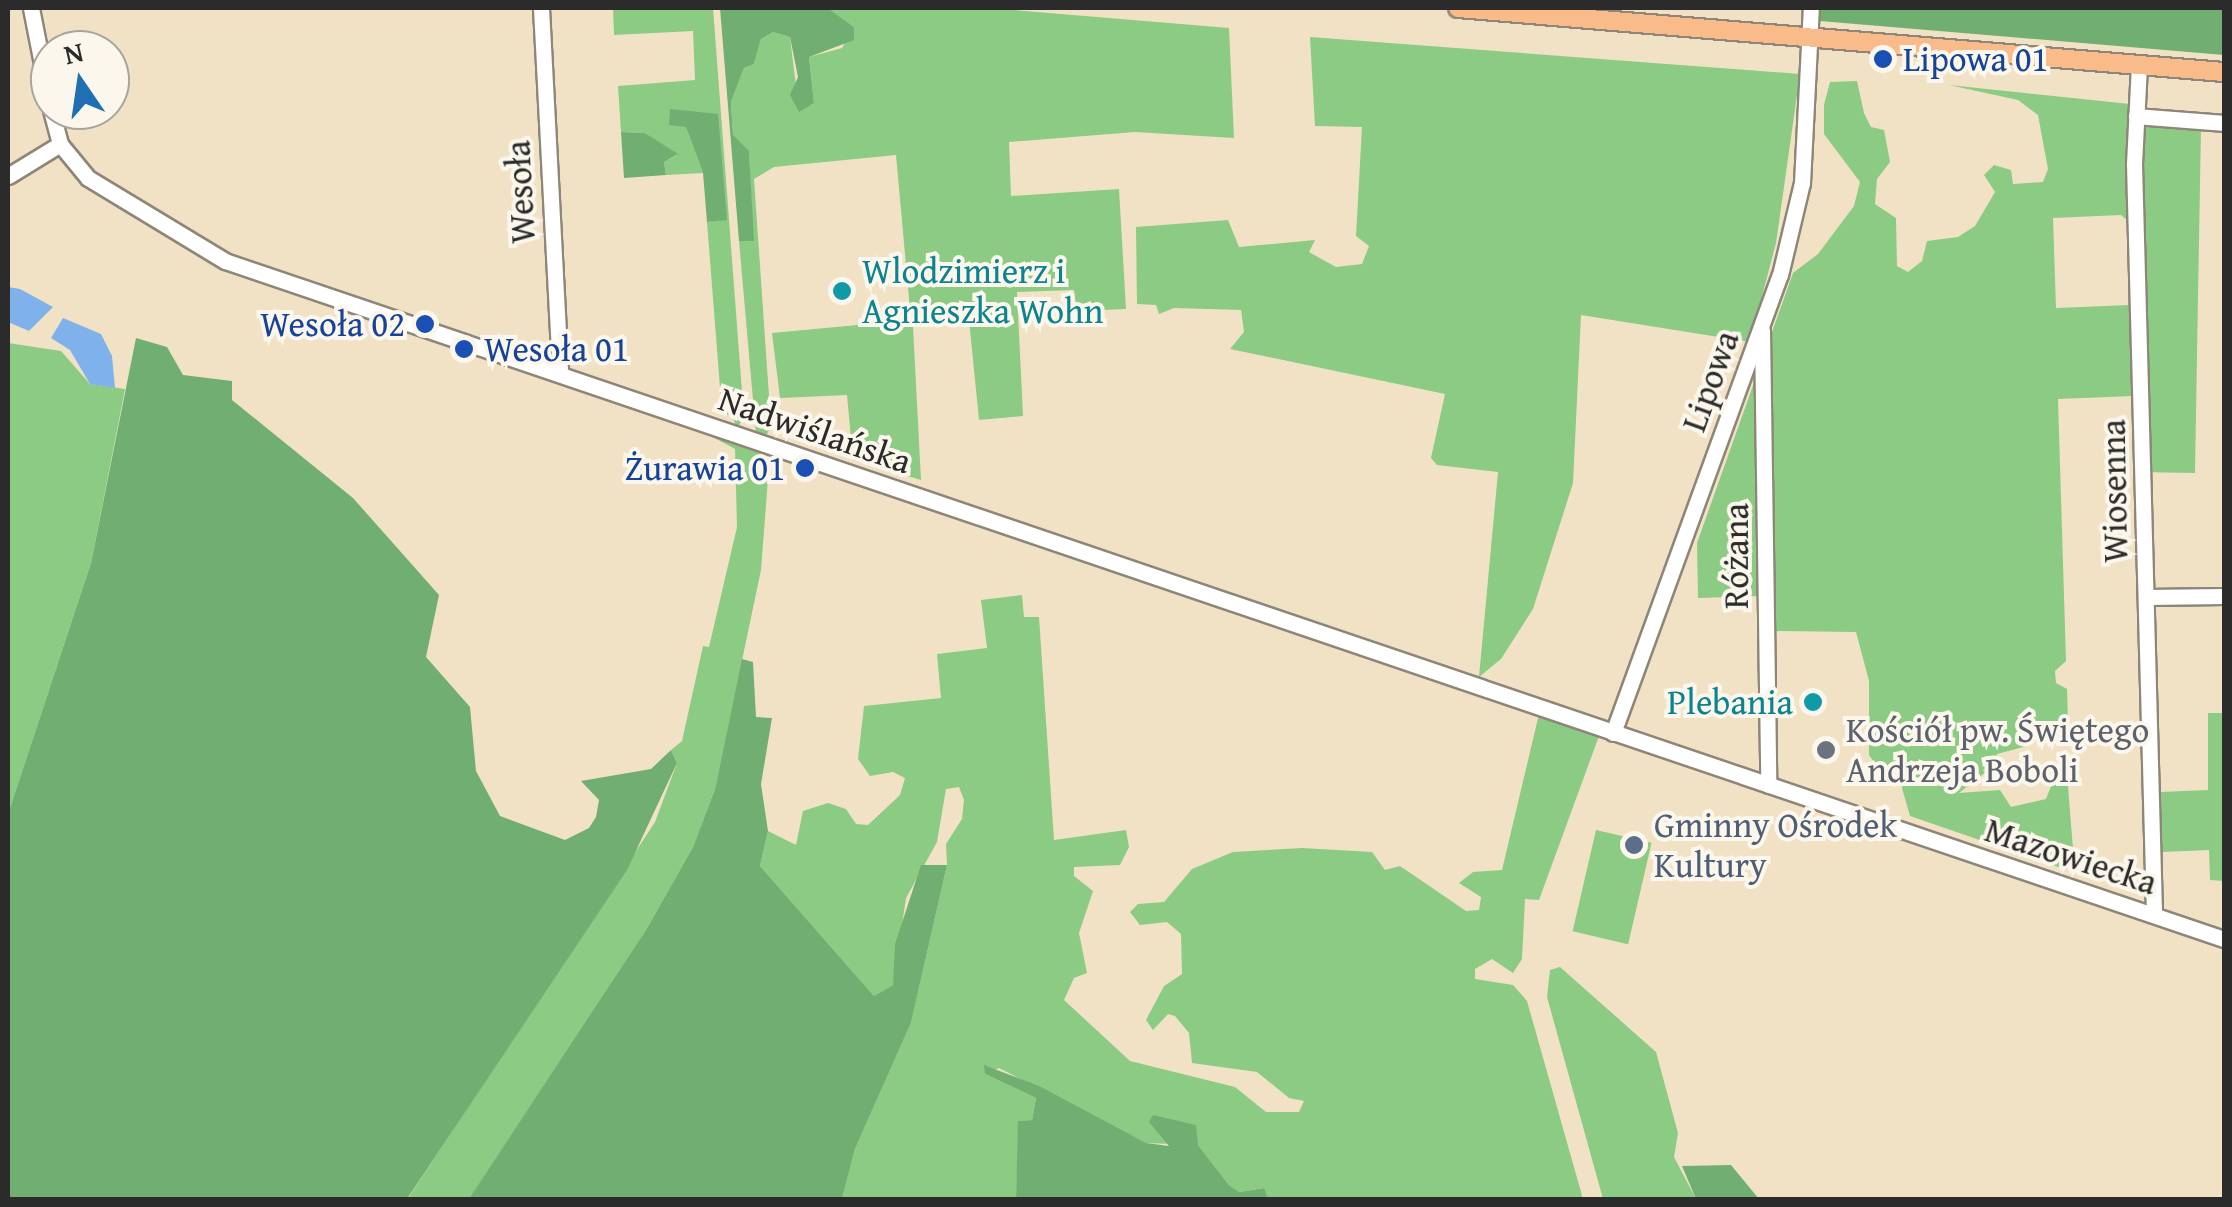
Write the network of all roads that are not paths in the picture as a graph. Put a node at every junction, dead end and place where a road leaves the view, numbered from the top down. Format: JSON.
{"nodes":[{"id":1,"x":541,"y":8,"type":"edge"},
{"id":2,"x":1458,"y":8,"type":"edge"},
{"id":3,"x":1812,"y":8,"type":"edge"},
{"id":4,"x":1814,"y":37,"type":"junction"},
{"id":5,"x":2139,"y":65,"type":"junction"},
{"id":6,"x":2224,"y":72,"type":"edge"},
{"id":7,"x":2136,"y":116,"type":"junction"},
{"id":8,"x":2224,"y":123,"type":"edge"},
{"id":9,"x":56,"y":130,"type":"edge"},
{"id":10,"x":60,"y":144,"type":"junction"},
{"id":11,"x":8,"y":176,"type":"edge"},
{"id":12,"x":1762,"y":327,"type":"junction"},
{"id":13,"x":560,"y":374,"type":"junction"},
{"id":14,"x":2224,"y":596,"type":"edge"},
{"id":15,"x":2146,"y":597,"type":"junction"},
{"id":16,"x":1614,"y":733,"type":"junction"},
{"id":17,"x":1768,"y":785,"type":"junction"},
{"id":18,"x":2154,"y":916,"type":"junction"},
{"id":19,"x":2224,"y":939,"type":"edge"}],
"edges":[{"from":1,"to":13,"type":"street","name":"Wesoła"},
{"from":2,"to":4,"type":"main road"},
{"from":3,"to":4,"type":"street","name":"Lipowa"},
{"from":4,"to":5,"type":"main road"},
{"from":4,"to":12,"type":"street","name":"Lipowa"},
{"from":5,"to":6,"type":"main road"},
{"from":5,"to":7,"type":"street","name":"Wiosenna"},
{"from":7,"to":8,"type":"street"},
{"from":7,"to":15,"type":"street","name":"Wiosenna"},
{"from":9,"to":10,"type":"street","name":"Nadwiślańska"},
{"from":10,"to":11,"type":"street"},
{"from":10,"to":13,"type":"street","name":"Nadwiślańska"},
{"from":12,"to":16,"type":"street","name":"Lipowa"},
{"from":12,"to":17,"type":"street","name":"Różana"},
{"from":13,"to":16,"type":"street","name":"Nadwiślańska"},
{"from":14,"to":15,"type":"street"},
{"from":15,"to":18,"type":"street","name":"Wiosenna"},
{"from":16,"to":17,"type":"street","name":"Mazowiecka"},
{"from":17,"to":18,"type":"street","name":"Mazowiecka"},
{"from":18,"to":19,"type":"street","name":"Mazowiecka"}]}
